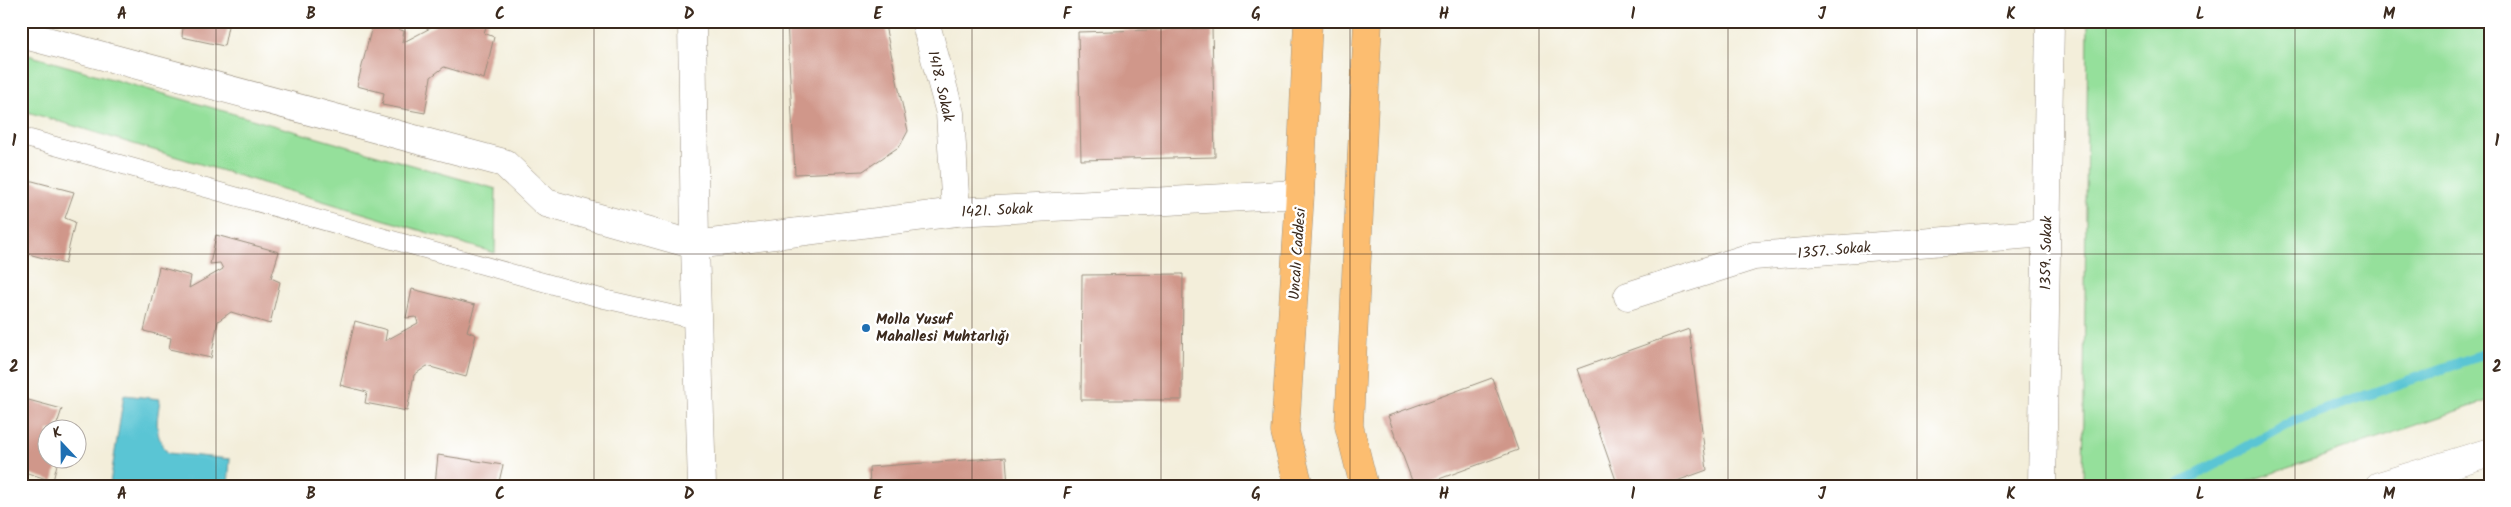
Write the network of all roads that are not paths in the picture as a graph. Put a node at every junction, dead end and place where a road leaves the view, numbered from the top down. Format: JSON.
{"nodes":[{"id":1,"x":692,"y":21,"type":"edge"},
{"id":2,"x":925,"y":21,"type":"edge"},
{"id":3,"x":1308,"y":21,"type":"edge"},
{"id":4,"x":1368,"y":21,"type":"edge"},
{"id":5,"x":2050,"y":21,"type":"edge"},
{"id":6,"x":21,"y":34,"type":"edge"},
{"id":7,"x":30,"y":139,"type":"dead end"},
{"id":8,"x":1300,"y":194,"type":"junction"},
{"id":9,"x":956,"y":212,"type":"junction"},
{"id":10,"x":2046,"y":233,"type":"junction"},
{"id":11,"x":695,"y":245,"type":"junction"},
{"id":12,"x":1628,"y":296,"type":"dead end"},
{"id":13,"x":697,"y":320,"type":"junction"},
{"id":14,"x":2490,"y":452,"type":"edge"},
{"id":15,"x":702,"y":486,"type":"edge"},
{"id":16,"x":1299,"y":486,"type":"edge"},
{"id":17,"x":1364,"y":486,"type":"edge"},
{"id":18,"x":2042,"y":486,"type":"edge"},
{"id":19,"x":2378,"y":486,"type":"edge"}],
"edges":[{"from":1,"to":11,"type":"street"},
{"from":2,"to":9,"type":"street","name":"1418. Sokak"},
{"from":3,"to":8,"type":"main road","name":"Uncalı Caddesi"},
{"from":4,"to":17,"type":"main road"},
{"from":5,"to":10,"type":"street","name":"1359. Sokak"},
{"from":6,"to":11,"type":"street"},
{"from":7,"to":13,"type":"lane"},
{"from":8,"to":9,"type":"street","name":"1421. Sokak"},
{"from":8,"to":16,"type":"main road","name":"Uncalı Caddesi"},
{"from":9,"to":11,"type":"street","name":"1421. Sokak"},
{"from":10,"to":12,"type":"street","name":"1357. Sokak"},
{"from":10,"to":18,"type":"street","name":"1359. Sokak"},
{"from":11,"to":13,"type":"street"},
{"from":13,"to":15,"type":"street"},
{"from":14,"to":19,"type":"street"}]}
